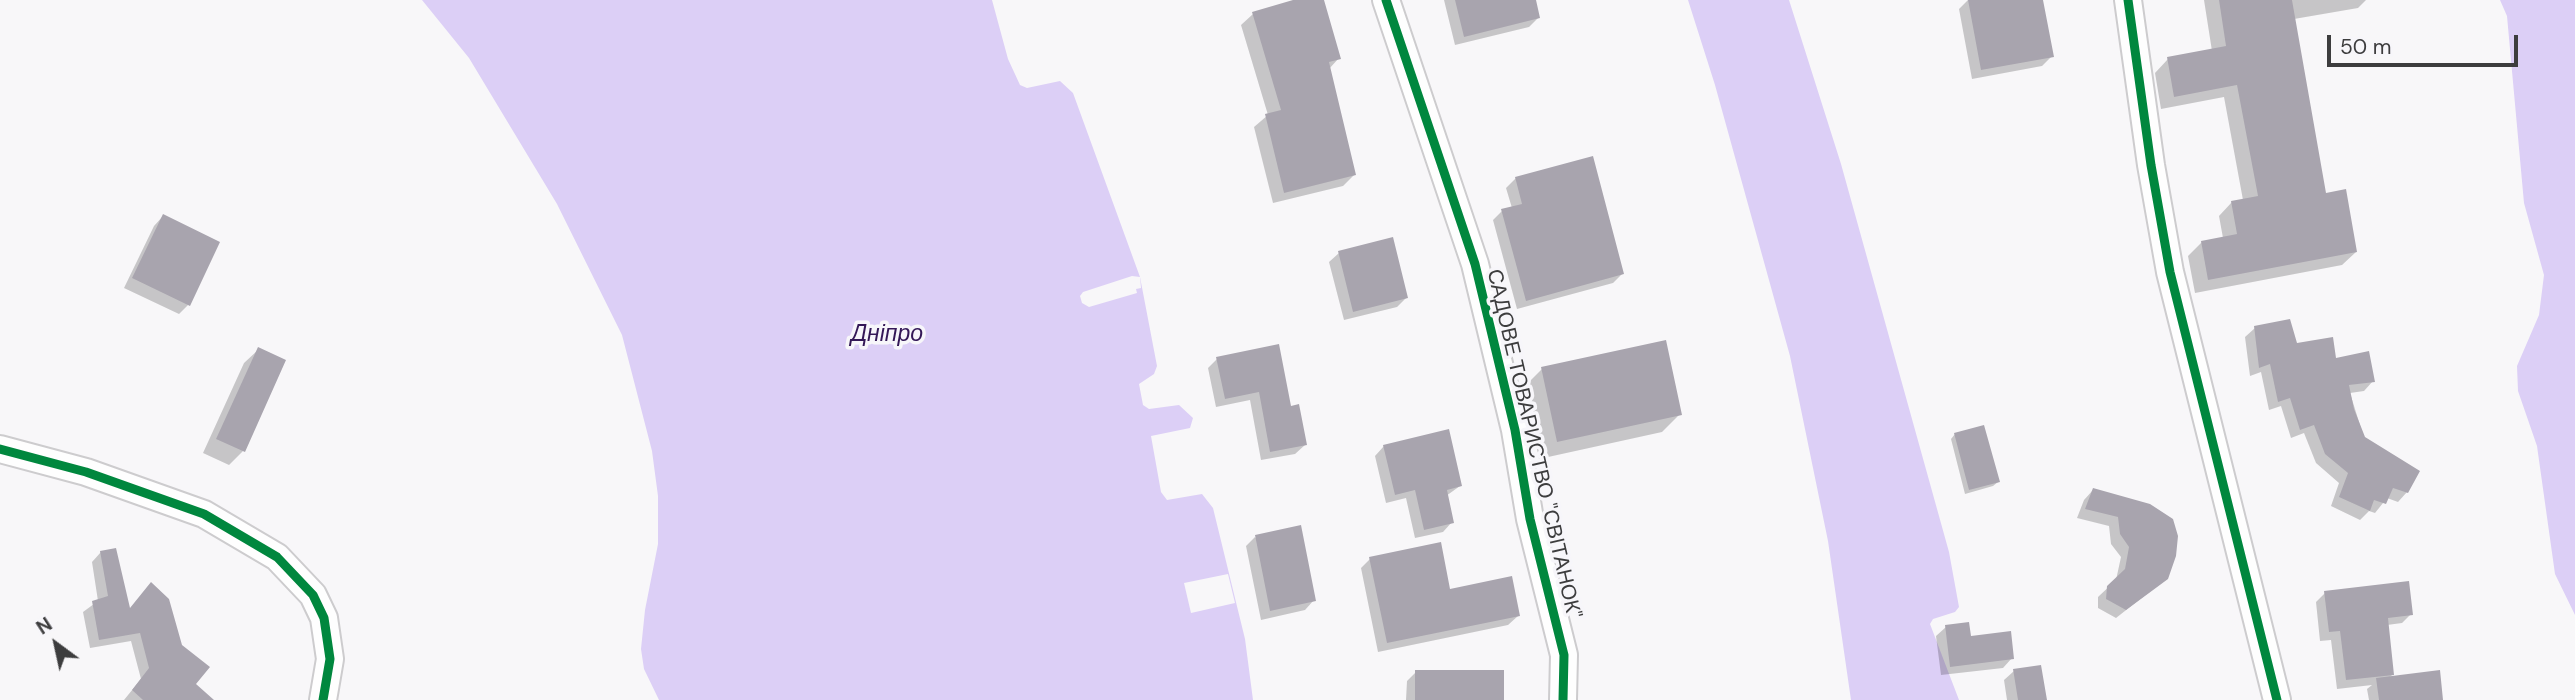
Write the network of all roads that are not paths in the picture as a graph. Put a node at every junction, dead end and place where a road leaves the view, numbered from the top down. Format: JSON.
{"nodes":[{"id":1,"x":1386,"y":0,"type":"edge"},
{"id":2,"x":2128,"y":0,"type":"edge"},
{"id":3,"x":0,"y":449,"type":"edge"},
{"id":4,"x":323,"y":700,"type":"edge"},
{"id":5,"x":1563,"y":700,"type":"edge"},
{"id":6,"x":2277,"y":700,"type":"edge"}],
"edges":[{"from":1,"to":5,"type":"street","name":"САДОВЕ ТОВАРИСТВО \"СВІТАНОК\""},
{"from":2,"to":6,"type":"street"},
{"from":3,"to":4,"type":"street"}]}
